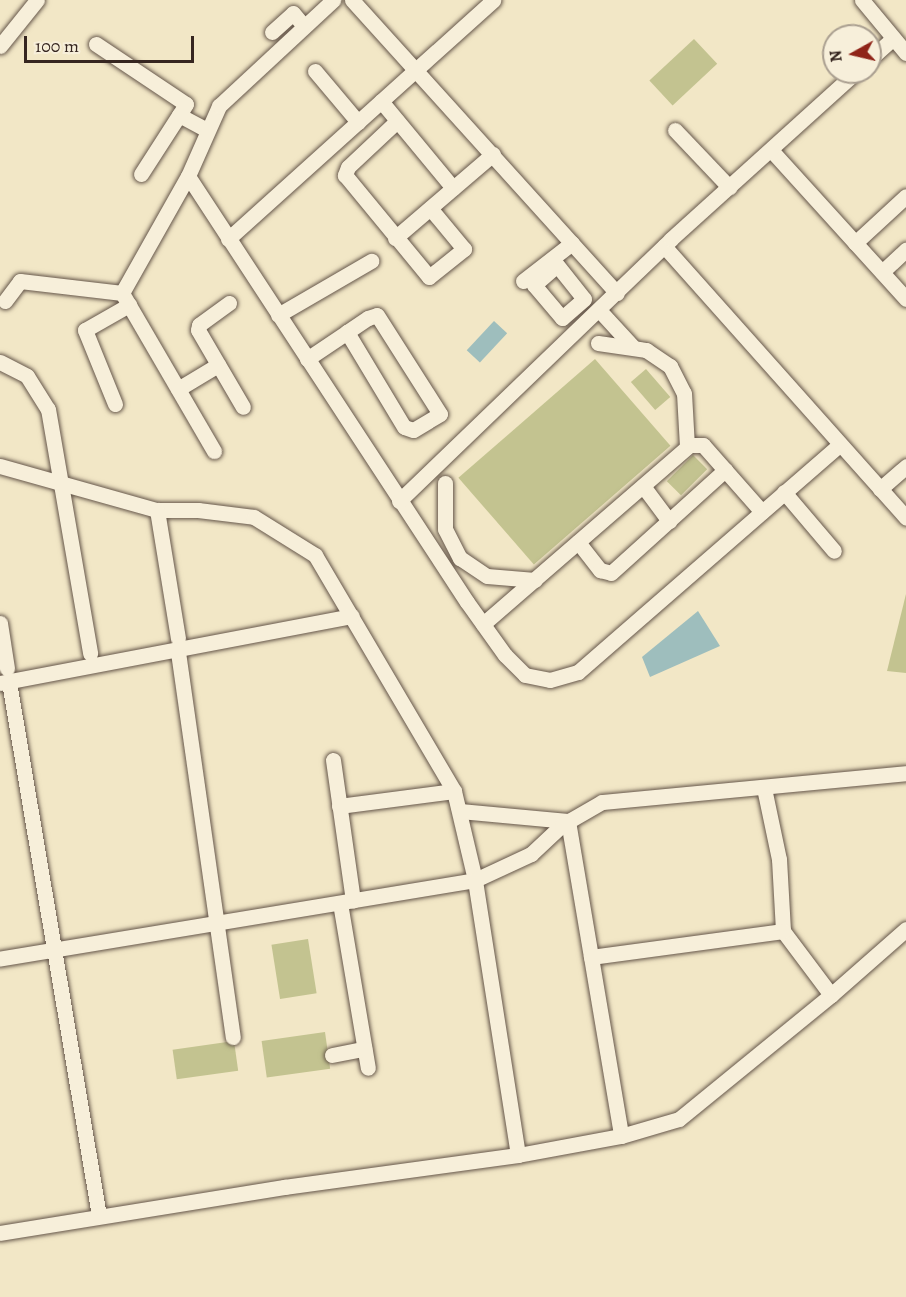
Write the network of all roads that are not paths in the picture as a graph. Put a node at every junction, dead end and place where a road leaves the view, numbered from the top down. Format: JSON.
{"nodes":[{"id":1,"x":37,"y":0,"type":"edge"},
{"id":2,"x":333,"y":0,"type":"edge"},
{"id":3,"x":352,"y":0,"type":"edge"},
{"id":4,"x":493,"y":0,"type":"edge"},
{"id":5,"x":862,"y":0,"type":"edge"},
{"id":6,"x":304,"y":27,"type":"junction"},
{"id":7,"x":272,"y":32,"type":"dead end"},
{"id":8,"x":893,"y":38,"type":"junction"},
{"id":9,"x":96,"y":44,"type":"dead end"},
{"id":10,"x":0,"y":46,"type":"edge"},
{"id":11,"x":882,"y":48,"type":"edge"},
{"id":12,"x":906,"y":53,"type":"edge"},
{"id":13,"x":417,"y":68,"type":"junction"},
{"id":14,"x":315,"y":71,"type":"dead end"},
{"id":15,"x":843,"y":84,"type":"edge"},
{"id":16,"x":381,"y":101,"type":"junction"},
{"id":17,"x":179,"y":115,"type":"junction"},
{"id":18,"x":397,"y":121,"type":"junction"},
{"id":19,"x":358,"y":122,"type":"junction"},
{"id":20,"x":207,"y":129,"type":"junction"},
{"id":21,"x":675,"y":130,"type":"dead end"},
{"id":22,"x":771,"y":150,"type":"junction"},
{"id":23,"x":493,"y":154,"type":"junction"},
{"id":24,"x":141,"y":174,"type":"dead end"},
{"id":25,"x":188,"y":177,"type":"junction"},
{"id":26,"x":729,"y":187,"type":"junction"},
{"id":27,"x":453,"y":189,"type":"junction"},
{"id":28,"x":906,"y":196,"type":"edge"},
{"id":29,"x":430,"y":208,"type":"junction"},
{"id":30,"x":395,"y":238,"type":"junction"},
{"id":31,"x":228,"y":239,"type":"junction"},
{"id":32,"x":572,"y":243,"type":"junction"},
{"id":33,"x":855,"y":243,"type":"junction"},
{"id":34,"x":664,"y":246,"type":"junction"},
{"id":35,"x":906,"y":250,"type":"edge"},
{"id":36,"x":371,"y":261,"type":"dead end"},
{"id":37,"x":591,"y":264,"type":"junction"},
{"id":38,"x":882,"y":272,"type":"junction"},
{"id":39,"x":523,"y":281,"type":"dead end"},
{"id":40,"x":570,"y":282,"type":"dead end"},
{"id":41,"x":617,"y":292,"type":"junction"},
{"id":42,"x":125,"y":299,"type":"junction"},
{"id":43,"x":906,"y":299,"type":"edge"},
{"id":44,"x":5,"y":301,"type":"dead end"},
{"id":45,"x":229,"y":303,"type":"dead end"},
{"id":46,"x":599,"y":310,"type":"junction"},
{"id":47,"x":278,"y":315,"type":"junction"},
{"id":48,"x":347,"y":332,"type":"junction"},
{"id":49,"x":598,"y":344,"type":"dead end"},
{"id":50,"x":633,"y":347,"type":"junction"},
{"id":51,"x":307,"y":359,"type":"junction"},
{"id":52,"x":0,"y":362,"type":"edge"},
{"id":53,"x":218,"y":365,"type":"junction"},
{"id":54,"x":178,"y":389,"type":"junction"},
{"id":55,"x":115,"y":404,"type":"dead end"},
{"id":56,"x":243,"y":406,"type":"dead end"},
{"id":57,"x":840,"y":444,"type":"junction"},
{"id":58,"x":687,"y":447,"type":"junction"},
{"id":59,"x":214,"y":451,"type":"dead end"},
{"id":60,"x":0,"y":466,"type":"edge"},
{"id":61,"x":906,"y":466,"type":"edge"},
{"id":62,"x":725,"y":470,"type":"junction"},
{"id":63,"x":446,"y":483,"type":"dead end"},
{"id":64,"x":62,"y":486,"type":"junction"},
{"id":65,"x":643,"y":486,"type":"junction"},
{"id":66,"x":880,"y":489,"type":"junction"},
{"id":67,"x":784,"y":492,"type":"junction"},
{"id":68,"x":399,"y":501,"type":"junction"},
{"id":69,"x":157,"y":510,"type":"junction"},
{"id":70,"x":762,"y":512,"type":"junction"},
{"id":71,"x":906,"y":518,"type":"edge"},
{"id":72,"x":669,"y":521,"type":"junction"},
{"id":73,"x":578,"y":542,"type":"junction"},
{"id":74,"x":834,"y":551,"type":"dead end"},
{"id":75,"x":535,"y":580,"type":"junction"},
{"id":76,"x":352,"y":616,"type":"junction"},
{"id":77,"x":0,"y":623,"type":"edge"},
{"id":78,"x":483,"y":624,"type":"junction"},
{"id":79,"x":178,"y":645,"type":"junction"},
{"id":80,"x":90,"y":653,"type":"dead end"},
{"id":81,"x":5,"y":677,"type":"edge"},
{"id":82,"x":333,"y":760,"type":"dead end"},
{"id":83,"x":906,"y":773,"type":"edge"},
{"id":84,"x":764,"y":788,"type":"junction"},
{"id":85,"x":454,"y":791,"type":"junction"},
{"id":86,"x":339,"y":806,"type":"junction"},
{"id":87,"x":460,"y":811,"type":"junction"},
{"id":88,"x":568,"y":821,"type":"junction"},
{"id":89,"x":476,"y":880,"type":"junction"},
{"id":90,"x":346,"y":902,"type":"junction"},
{"id":91,"x":214,"y":924,"type":"junction"},
{"id":92,"x":906,"y":929,"type":"edge"},
{"id":93,"x":783,"y":931,"type":"junction"},
{"id":94,"x":55,"y":951,"type":"junction"},
{"id":95,"x":591,"y":957,"type":"junction"},
{"id":96,"x":0,"y":959,"type":"edge"},
{"id":97,"x":831,"y":995,"type":"junction"},
{"id":98,"x":233,"y":1037,"type":"dead end"},
{"id":99,"x":364,"y":1049,"type":"junction"},
{"id":100,"x":332,"y":1055,"type":"dead end"},
{"id":101,"x":368,"y":1068,"type":"dead end"},
{"id":102,"x":621,"y":1136,"type":"junction"},
{"id":103,"x":518,"y":1155,"type":"junction"},
{"id":104,"x":99,"y":1216,"type":"junction"},
{"id":105,"x":0,"y":1233,"type":"edge"}],
"edges":[{"from":1,"to":10,"type":"street"},
{"from":2,"to":6,"type":"street"},
{"from":3,"to":13,"type":"street"},
{"from":4,"to":13,"type":"street"},
{"from":5,"to":8,"type":"street"},
{"from":6,"to":7,"type":"street"},
{"from":6,"to":20,"type":"street"},
{"from":8,"to":11,"type":"street"},
{"from":8,"to":12,"type":"street"},
{"from":9,"to":17,"type":"street"},
{"from":13,"to":16,"type":"street"},
{"from":13,"to":23,"type":"street"},
{"from":14,"to":19,"type":"street"},
{"from":15,"to":22,"type":"street"},
{"from":16,"to":18,"type":"street"},
{"from":16,"to":19,"type":"street"},
{"from":17,"to":20,"type":"street"},
{"from":17,"to":24,"type":"street"},
{"from":18,"to":27,"type":"street"},
{"from":18,"to":30,"type":"street"},
{"from":19,"to":31,"type":"street"},
{"from":20,"to":25,"type":"street"},
{"from":21,"to":26,"type":"street"},
{"from":22,"to":26,"type":"street"},
{"from":22,"to":33,"type":"street"},
{"from":23,"to":27,"type":"street"},
{"from":23,"to":32,"type":"street"},
{"from":25,"to":31,"type":"street"},
{"from":25,"to":42,"type":"street"},
{"from":26,"to":34,"type":"street"},
{"from":27,"to":29,"type":"street"},
{"from":28,"to":33,"type":"street"},
{"from":29,"to":30,"type":"street"},
{"from":29,"to":30,"type":"street"},
{"from":31,"to":47,"type":"street"},
{"from":32,"to":37,"type":"street"},
{"from":32,"to":39,"type":"street"},
{"from":33,"to":38,"type":"street"},
{"from":34,"to":41,"type":"street"},
{"from":34,"to":57,"type":"street"},
{"from":35,"to":38,"type":"street"},
{"from":36,"to":47,"type":"street"},
{"from":37,"to":40,"type":"street"},
{"from":37,"to":41,"type":"street"},
{"from":38,"to":43,"type":"street"},
{"from":41,"to":46,"type":"street"},
{"from":42,"to":44,"type":"street"},
{"from":42,"to":54,"type":"street"},
{"from":42,"to":55,"type":"street"},
{"from":45,"to":53,"type":"street"},
{"from":46,"to":50,"type":"street"},
{"from":46,"to":68,"type":"street"},
{"from":47,"to":51,"type":"street"},
{"from":48,"to":48,"type":"street"},
{"from":48,"to":51,"type":"street"},
{"from":49,"to":50,"type":"street"},
{"from":50,"to":58,"type":"street"},
{"from":51,"to":68,"type":"street"},
{"from":52,"to":64,"type":"street"},
{"from":53,"to":54,"type":"street"},
{"from":53,"to":56,"type":"street"},
{"from":54,"to":59,"type":"street"},
{"from":57,"to":66,"type":"street"},
{"from":57,"to":67,"type":"street"},
{"from":58,"to":62,"type":"street"},
{"from":58,"to":65,"type":"street"},
{"from":60,"to":64,"type":"street"},
{"from":61,"to":66,"type":"street"},
{"from":62,"to":70,"type":"street"},
{"from":62,"to":72,"type":"street"},
{"from":63,"to":75,"type":"street"},
{"from":64,"to":69,"type":"street"},
{"from":64,"to":80,"type":"street"},
{"from":65,"to":72,"type":"street"},
{"from":65,"to":73,"type":"street"},
{"from":66,"to":71,"type":"street"},
{"from":67,"to":70,"type":"street"},
{"from":67,"to":74,"type":"street"},
{"from":68,"to":78,"type":"street"},
{"from":69,"to":76,"type":"street"},
{"from":69,"to":79,"type":"street"},
{"from":70,"to":78,"type":"street"},
{"from":72,"to":73,"type":"street"},
{"from":73,"to":75,"type":"street"},
{"from":75,"to":78,"type":"street"},
{"from":76,"to":79,"type":"street"},
{"from":76,"to":85,"type":"street"},
{"from":77,"to":81,"type":"street"},
{"from":79,"to":81,"type":"street"},
{"from":79,"to":91,"type":"street"},
{"from":81,"to":94,"type":"street"},
{"from":82,"to":86,"type":"street"},
{"from":83,"to":84,"type":"street"},
{"from":84,"to":88,"type":"street"},
{"from":84,"to":93,"type":"street"},
{"from":85,"to":86,"type":"street"},
{"from":85,"to":87,"type":"street"},
{"from":86,"to":90,"type":"street"},
{"from":87,"to":88,"type":"street"},
{"from":87,"to":89,"type":"street"},
{"from":88,"to":89,"type":"street"},
{"from":88,"to":95,"type":"street"},
{"from":89,"to":90,"type":"street"},
{"from":89,"to":103,"type":"street"},
{"from":90,"to":91,"type":"street"},
{"from":90,"to":99,"type":"street"},
{"from":91,"to":94,"type":"street"},
{"from":91,"to":98,"type":"street"},
{"from":92,"to":97,"type":"street"},
{"from":93,"to":95,"type":"street"},
{"from":93,"to":97,"type":"street"},
{"from":94,"to":96,"type":"street"},
{"from":94,"to":104,"type":"street"},
{"from":95,"to":102,"type":"street"},
{"from":97,"to":102,"type":"street"},
{"from":99,"to":100,"type":"street"},
{"from":99,"to":101,"type":"street"},
{"from":102,"to":103,"type":"street"},
{"from":103,"to":104,"type":"street"},
{"from":104,"to":105,"type":"street"}]}
